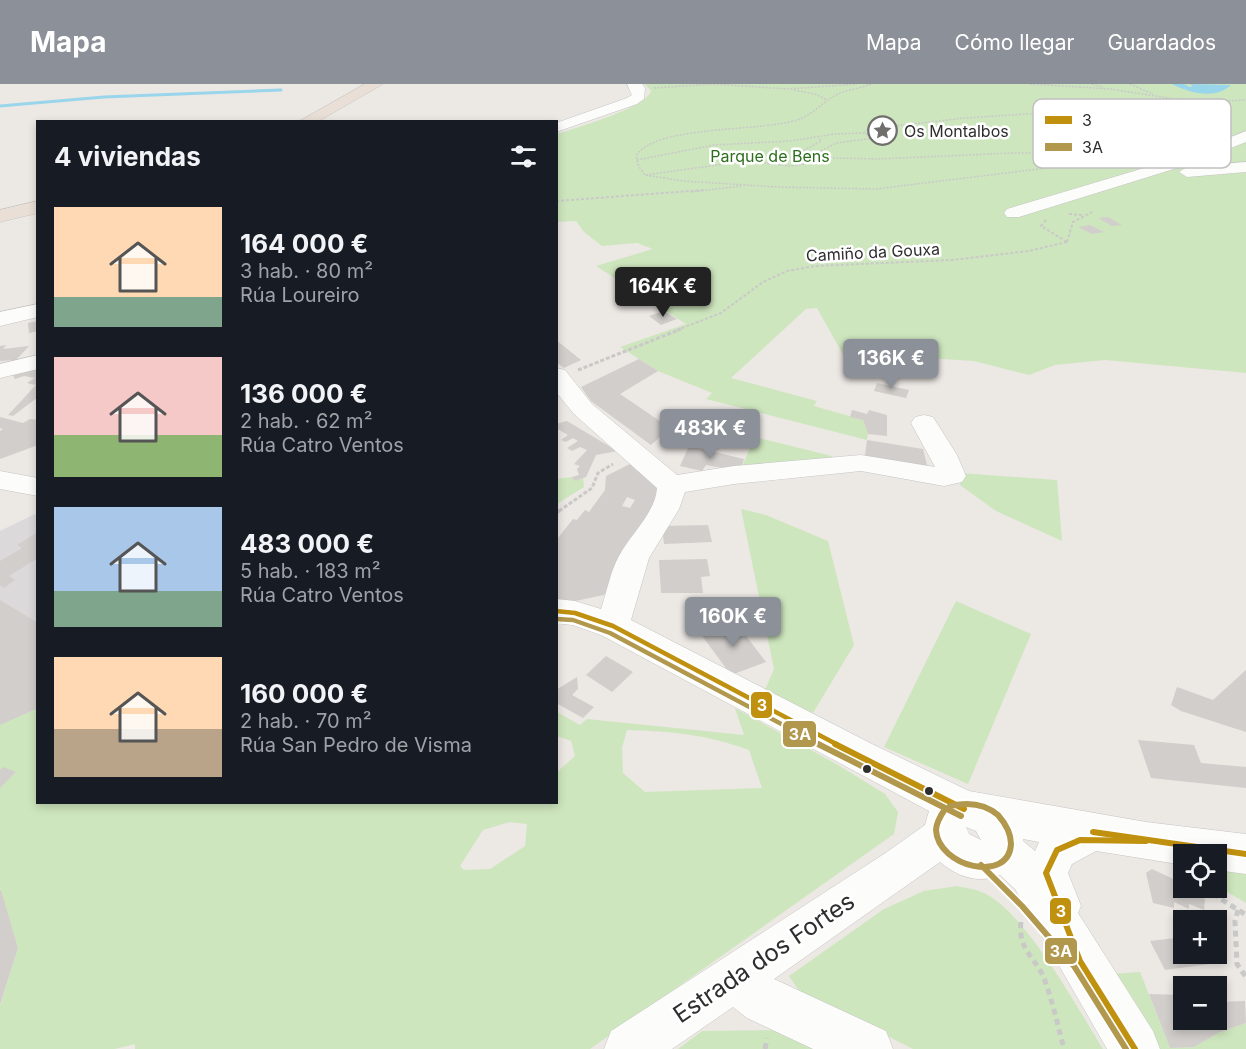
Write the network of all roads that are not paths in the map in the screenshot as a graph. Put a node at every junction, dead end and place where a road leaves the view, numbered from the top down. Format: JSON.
{"nodes":[{"id":1,"x":383,"y":86,"type":"edge"},
{"id":2,"x":637,"y":87,"type":"edge"},
{"id":3,"x":309,"y":120,"type":"edge"},
{"id":4,"x":330,"y":120,"type":"edge"},
{"id":5,"x":558,"y":127,"type":"edge"},
{"id":6,"x":1246,"y":136,"type":"edge"},
{"id":7,"x":1231,"y":144,"type":"edge"},
{"id":8,"x":1231,"y":156,"type":"edge"},
{"id":9,"x":1244,"y":165,"type":"edge"},
{"id":10,"x":1164,"y":168,"type":"edge"},
{"id":11,"x":1216,"y":168,"type":"edge"},
{"id":12,"x":1133,"y":177,"type":"junction"},
{"id":13,"x":36,"y":207,"type":"edge"},
{"id":14,"x":1013,"y":213,"type":"dead end"},
{"id":15,"x":0,"y":216,"type":"edge"},
{"id":16,"x":36,"y":219,"type":"edge"},
{"id":17,"x":0,"y":228,"type":"edge"},
{"id":18,"x":36,"y":310,"type":"edge"},
{"id":19,"x":0,"y":319,"type":"edge"},
{"id":20,"x":36,"y":362,"type":"edge"},
{"id":21,"x":0,"y":371,"type":"edge"},
{"id":22,"x":559,"y":377,"type":"edge"},
{"id":23,"x":570,"y":412,"type":"edge"},
{"id":24,"x":924,"y":423,"type":"dead end"},
{"id":25,"x":0,"y":480,"type":"edge"},
{"id":26,"x":670,"y":485,"type":"junction"},
{"id":27,"x":36,"y":490,"type":"edge"},
{"id":28,"x":558,"y":611,"type":"edge"},
{"id":29,"x":613,"y":626,"type":"junction"},
{"id":30,"x":974,"y":836,"type":"junction"},
{"id":31,"x":1080,"y":840,"type":"junction"},
{"id":32,"x":1146,"y":841,"type":"junction"},
{"id":33,"x":1246,"y":854,"type":"edge"},
{"id":34,"x":1080,"y":960,"type":"junction"},
{"id":35,"x":733,"y":978,"type":"junction"},
{"id":36,"x":629,"y":1049,"type":"edge"},
{"id":37,"x":868,"y":1049,"type":"edge"},
{"id":38,"x":1136,"y":1049,"type":"edge"}],
"edges":[{"from":1,"to":3,"type":"highway"},
{"from":1,"to":4,"type":"highway"},
{"from":2,"to":5,"type":"street"},
{"from":6,"to":7,"type":"street"},
{"from":8,"to":9,"type":"street"},
{"from":10,"to":12,"type":"street"},
{"from":11,"to":12,"type":"street"},
{"from":12,"to":14,"type":"street"},
{"from":13,"to":15,"type":"highway"},
{"from":16,"to":17,"type":"highway"},
{"from":18,"to":19,"type":"street"},
{"from":20,"to":21,"type":"street"},
{"from":22,"to":23,"type":"street"},
{"from":23,"to":26,"type":"street"},
{"from":24,"to":26,"type":"street"},
{"from":25,"to":27,"type":"street"},
{"from":26,"to":29,"type":"street"},
{"from":28,"to":29,"type":"street"},
{"from":29,"to":30,"type":"street"},
{"from":30,"to":31,"type":"street"},
{"from":30,"to":32,"type":"street"},
{"from":30,"to":34,"type":"street"},
{"from":30,"to":34,"type":"street"},
{"from":30,"to":35,"type":"street","name":"Estrada dos Fortes"},
{"from":31,"to":32,"type":"street"},
{"from":31,"to":34,"type":"street"},
{"from":32,"to":33,"type":"street"},
{"from":34,"to":38,"type":"street"},
{"from":35,"to":36,"type":"street","name":"Estrada dos Fortes"},
{"from":35,"to":37,"type":"street"}]}
